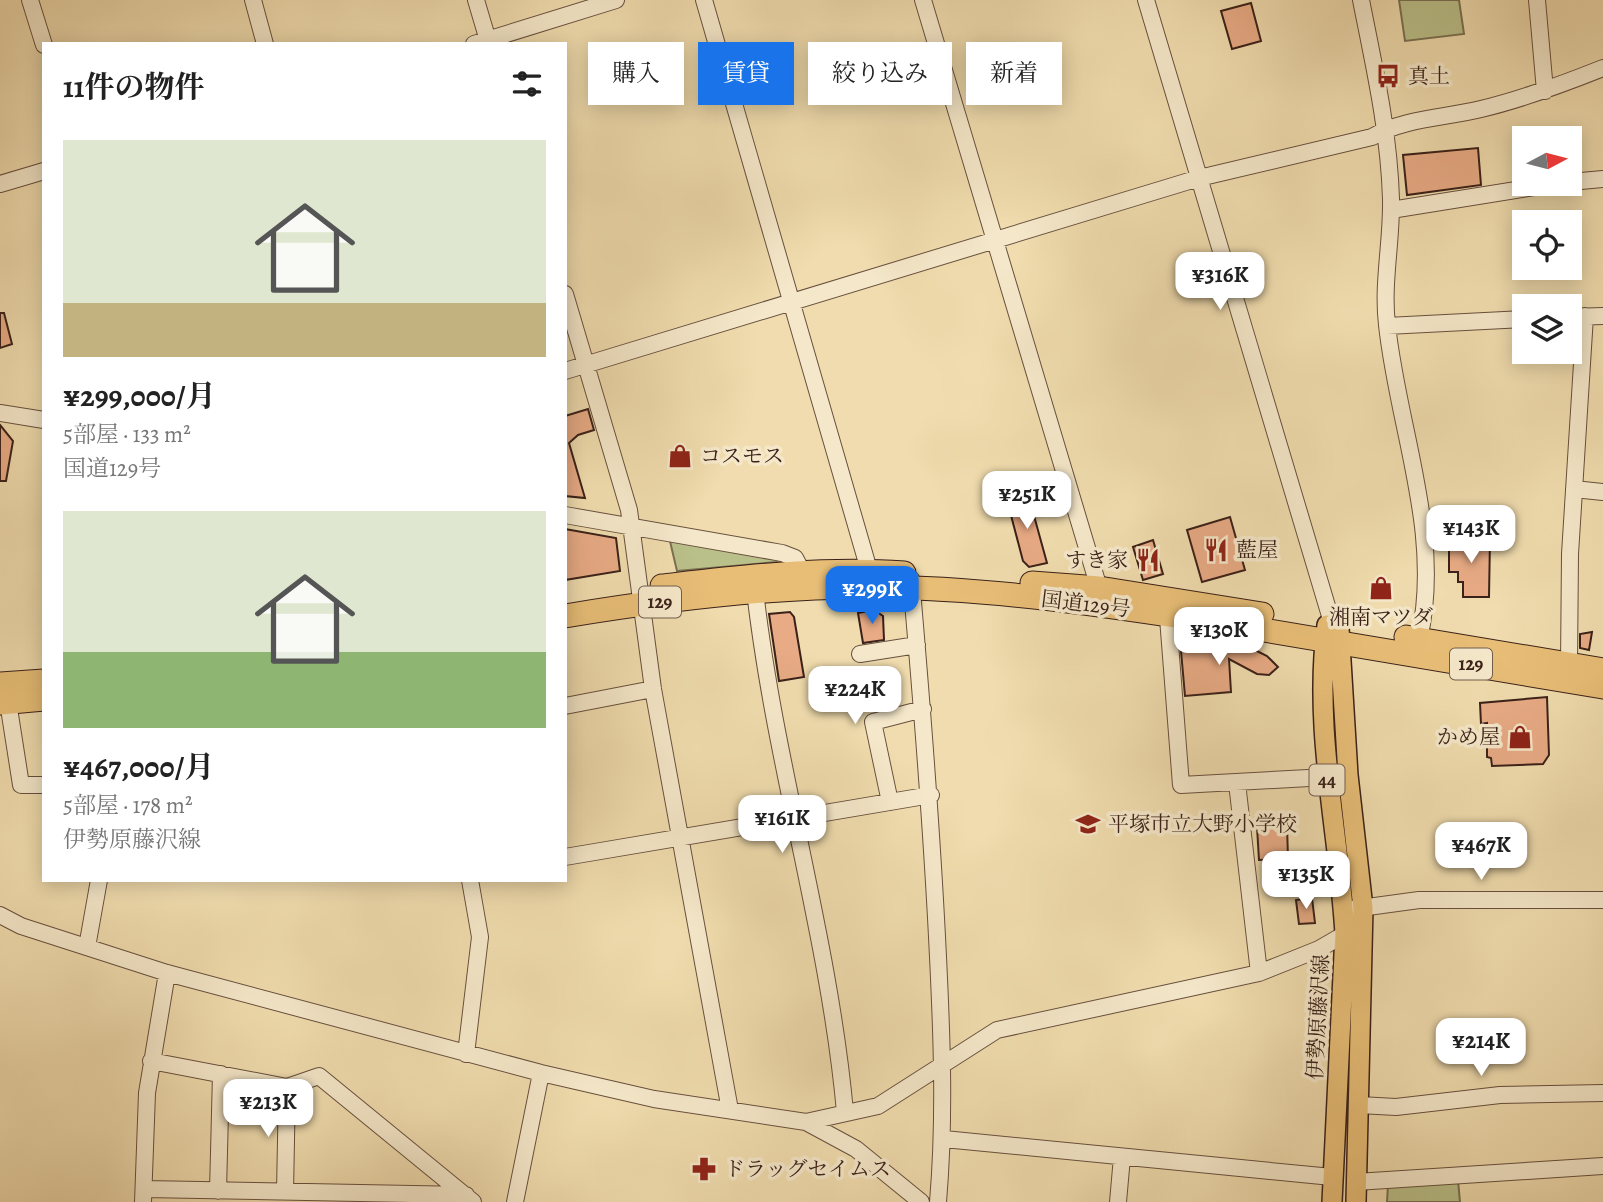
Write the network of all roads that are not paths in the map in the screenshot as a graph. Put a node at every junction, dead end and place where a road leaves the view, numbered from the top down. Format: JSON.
{"nodes":[{"id":1,"x":30,"y":0,"type":"edge"},
{"id":2,"x":253,"y":0,"type":"edge"},
{"id":3,"x":476,"y":0,"type":"edge"},
{"id":4,"x":616,"y":0,"type":"edge"},
{"id":5,"x":704,"y":0,"type":"edge"},
{"id":6,"x":923,"y":0,"type":"edge"},
{"id":7,"x":1146,"y":0,"type":"edge"},
{"id":8,"x":1361,"y":0,"type":"edge"},
{"id":9,"x":1537,"y":0,"type":"edge"},
{"id":10,"x":43,"y":42,"type":"edge"},
{"id":11,"x":264,"y":42,"type":"edge"},
{"id":12,"x":484,"y":42,"type":"edge"},
{"id":13,"x":1603,"y":68,"type":"edge"},
{"id":14,"x":1545,"y":91,"type":"junction"},
{"id":15,"x":1387,"y":128,"type":"junction"},
{"id":16,"x":42,"y":172,"type":"edge"},
{"id":17,"x":1199,"y":178,"type":"junction"},
{"id":18,"x":1603,"y":179,"type":"edge"},
{"id":19,"x":1582,"y":181,"type":"edge"},
{"id":20,"x":0,"y":184,"type":"edge"},
{"id":21,"x":1512,"y":191,"type":"edge"},
{"id":22,"x":1391,"y":210,"type":"junction"},
{"id":23,"x":995,"y":242,"type":"junction"},
{"id":24,"x":567,"y":301,"type":"edge"},
{"id":25,"x":790,"y":301,"type":"junction"},
{"id":26,"x":1603,"y":316,"type":"edge"},
{"id":27,"x":1582,"y":317,"type":"edge"},
{"id":28,"x":1512,"y":320,"type":"edge"},
{"id":29,"x":1387,"y":326,"type":"junction"},
{"id":30,"x":1576,"y":364,"type":"edge"},
{"id":31,"x":586,"y":366,"type":"junction"},
{"id":32,"x":567,"y":371,"type":"edge"},
{"id":33,"x":0,"y":412,"type":"edge"},
{"id":34,"x":42,"y":420,"type":"edge"},
{"id":35,"x":1574,"y":489,"type":"junction"},
{"id":36,"x":1603,"y":492,"type":"edge"},
{"id":37,"x":567,"y":515,"type":"edge"},
{"id":38,"x":631,"y":527,"type":"junction"},
{"id":39,"x":869,"y":570,"type":"junction"},
{"id":40,"x":803,"y":573,"type":"junction"},
{"id":41,"x":911,"y":581,"type":"junction"},
{"id":42,"x":754,"y":585,"type":"junction"},
{"id":43,"x":1099,"y":588,"type":"junction"},
{"id":44,"x":641,"y":596,"type":"junction"},
{"id":45,"x":567,"y":601,"type":"edge"},
{"id":46,"x":1167,"y":606,"type":"junction"},
{"id":47,"x":567,"y":615,"type":"edge"},
{"id":48,"x":1332,"y":630,"type":"junction"},
{"id":49,"x":917,"y":645,"type":"junction"},
{"id":50,"x":1416,"y":649,"type":"junction"},
{"id":51,"x":860,"y":654,"type":"dead end"},
{"id":52,"x":1569,"y":664,"type":"junction"},
{"id":53,"x":1603,"y":670,"type":"edge"},
{"id":54,"x":42,"y":682,"type":"edge"},
{"id":55,"x":1603,"y":687,"type":"edge"},
{"id":56,"x":653,"y":689,"type":"junction"},
{"id":57,"x":3,"y":696,"type":"edge"},
{"id":58,"x":42,"y":699,"type":"edge"},
{"id":59,"x":567,"y":706,"type":"edge"},
{"id":60,"x":923,"y":709,"type":"junction"},
{"id":61,"x":1327,"y":777,"type":"junction"},
{"id":62,"x":1237,"y":783,"type":"junction"},
{"id":63,"x":42,"y":785,"type":"edge"},
{"id":64,"x":931,"y":795,"type":"junction"},
{"id":65,"x":890,"y":802,"type":"junction"},
{"id":66,"x":793,"y":817,"type":"junction"},
{"id":67,"x":681,"y":835,"type":"junction"},
{"id":68,"x":567,"y":857,"type":"edge"},
{"id":69,"x":99,"y":882,"type":"edge"},
{"id":70,"x":470,"y":882,"type":"edge"},
{"id":71,"x":1603,"y":900,"type":"edge"},
{"id":72,"x":1353,"y":909,"type":"junction"},
{"id":73,"x":0,"y":915,"type":"edge"},
{"id":74,"x":1345,"y":934,"type":"junction"},
{"id":75,"x":87,"y":947,"type":"junction"},
{"id":76,"x":167,"y":973,"type":"junction"},
{"id":77,"x":1259,"y":973,"type":"junction"},
{"id":78,"x":466,"y":1054,"type":"junction"},
{"id":79,"x":151,"y":1060,"type":"junction"},
{"id":80,"x":943,"y":1066,"type":"junction"},
{"id":81,"x":541,"y":1073,"type":"junction"},
{"id":82,"x":221,"y":1074,"type":"junction"},
{"id":83,"x":287,"y":1087,"type":"junction"},
{"id":84,"x":1603,"y":1093,"type":"edge"},
{"id":85,"x":1359,"y":1105,"type":"junction"},
{"id":86,"x":730,"y":1110,"type":"junction"},
{"id":87,"x":845,"y":1112,"type":"junction"},
{"id":88,"x":806,"y":1122,"type":"junction"},
{"id":89,"x":944,"y":1139,"type":"junction"},
{"id":90,"x":1122,"y":1157,"type":"junction"},
{"id":91,"x":1603,"y":1166,"type":"edge"},
{"id":92,"x":1332,"y":1177,"type":"junction"},
{"id":93,"x":1356,"y":1182,"type":"junction"},
{"id":94,"x":218,"y":1191,"type":"junction"},
{"id":95,"x":285,"y":1192,"type":"junction"},
{"id":96,"x":144,"y":1196,"type":"edge"},
{"id":97,"x":469,"y":1199,"type":"edge"},
{"id":98,"x":515,"y":1202,"type":"edge"},
{"id":99,"x":921,"y":1202,"type":"edge"},
{"id":100,"x":938,"y":1202,"type":"edge"},
{"id":101,"x":1118,"y":1202,"type":"edge"},
{"id":102,"x":1332,"y":1202,"type":"edge"},
{"id":103,"x":1356,"y":1202,"type":"edge"}],
"edges":[{"from":1,"to":10,"type":"street"},
{"from":2,"to":11,"type":"street"},
{"from":3,"to":12,"type":"street"},
{"from":4,"to":12,"type":"street"},
{"from":5,"to":25,"type":"street"},
{"from":6,"to":23,"type":"street"},
{"from":7,"to":17,"type":"street"},
{"from":8,"to":15,"type":"street"},
{"from":9,"to":14,"type":"street"},
{"from":13,"to":14,"type":"street"},
{"from":14,"to":15,"type":"street"},
{"from":15,"to":17,"type":"street"},
{"from":15,"to":22,"type":"street"},
{"from":16,"to":20,"type":"street"},
{"from":17,"to":23,"type":"street"},
{"from":17,"to":48,"type":"street"},
{"from":18,"to":19,"type":"street"},
{"from":21,"to":22,"type":"street"},
{"from":22,"to":29,"type":"street"},
{"from":23,"to":25,"type":"street"},
{"from":23,"to":43,"type":"street"},
{"from":24,"to":31,"type":"street"},
{"from":25,"to":31,"type":"street"},
{"from":25,"to":39,"type":"street"},
{"from":26,"to":27,"type":"street"},
{"from":28,"to":29,"type":"street"},
{"from":29,"to":50,"type":"street"},
{"from":30,"to":35,"type":"street"},
{"from":31,"to":32,"type":"street"},
{"from":31,"to":38,"type":"street"},
{"from":33,"to":34,"type":"street"},
{"from":35,"to":36,"type":"street"},
{"from":35,"to":52,"type":"street"},
{"from":37,"to":38,"type":"street"},
{"from":38,"to":40,"type":"street"},
{"from":38,"to":44,"type":"street"},
{"from":39,"to":40,"type":"highway","name":"国道129号","number":"129"},
{"from":39,"to":41,"type":"highway","name":"国道129号","number":"129"},
{"from":40,"to":42,"type":"highway","name":"国道129号","number":"129"},
{"from":41,"to":42,"type":"highway","name":"国道129号","number":"129"},
{"from":41,"to":43,"type":"highway","name":"国道129号","number":"129"},
{"from":41,"to":46,"type":"highway","name":"国道129号","number":"129"},
{"from":41,"to":49,"type":"street"},
{"from":42,"to":44,"type":"highway","name":"国道129号","number":"129"},
{"from":42,"to":66,"type":"street"},
{"from":43,"to":46,"type":"highway","name":"国道129号","number":"129"},
{"from":44,"to":45,"type":"highway","name":"国道129号","number":"129"},
{"from":44,"to":47,"type":"highway","name":"国道129号","number":"129"},
{"from":44,"to":56,"type":"street"},
{"from":46,"to":48,"type":"highway","name":"国道129号","number":"129"},
{"from":46,"to":62,"type":"street"},
{"from":48,"to":50,"type":"highway","name":"国道129号","number":"129"},
{"from":48,"to":61,"type":"main road","name":"伊勢原藤沢線","number":"44"},
{"from":48,"to":72,"type":"main road","name":"伊勢原藤沢線","number":"44"},
{"from":49,"to":51,"type":"street"},
{"from":49,"to":60,"type":"street"},
{"from":50,"to":52,"type":"highway","name":"国道129号","number":"129"},
{"from":50,"to":55,"type":"highway","name":"国道129号","number":"129"},
{"from":52,"to":53,"type":"highway","name":"国道129号","number":"129"},
{"from":54,"to":57,"type":"highway"},
{"from":56,"to":59,"type":"street"},
{"from":56,"to":67,"type":"street"},
{"from":57,"to":58,"type":"highway"},
{"from":57,"to":63,"type":"street"},
{"from":60,"to":64,"type":"street"},
{"from":60,"to":65,"type":"street"},
{"from":61,"to":62,"type":"street"},
{"from":61,"to":72,"type":"main road","name":"伊勢原藤沢線","number":"44"},
{"from":62,"to":77,"type":"street"},
{"from":64,"to":65,"type":"street"},
{"from":64,"to":80,"type":"street"},
{"from":65,"to":66,"type":"street"},
{"from":66,"to":67,"type":"street"},
{"from":66,"to":87,"type":"street"},
{"from":67,"to":68,"type":"street"},
{"from":67,"to":86,"type":"street"},
{"from":69,"to":75,"type":"street"},
{"from":70,"to":78,"type":"street"},
{"from":71,"to":72,"type":"street"},
{"from":72,"to":74,"type":"main road","name":"伊勢原藤沢線","number":"44"},
{"from":72,"to":85,"type":"main road","name":"伊勢原藤沢線","number":"44"},
{"from":73,"to":75,"type":"street"},
{"from":74,"to":77,"type":"street"},
{"from":74,"to":92,"type":"main road","name":"伊勢原藤沢線","number":"44"},
{"from":75,"to":76,"type":"street"},
{"from":76,"to":78,"type":"street"},
{"from":76,"to":79,"type":"street"},
{"from":77,"to":80,"type":"street"},
{"from":78,"to":81,"type":"street"},
{"from":79,"to":82,"type":"street"},
{"from":79,"to":96,"type":"street"},
{"from":80,"to":87,"type":"street"},
{"from":80,"to":89,"type":"street"},
{"from":81,"to":86,"type":"street"},
{"from":81,"to":98,"type":"street"},
{"from":82,"to":83,"type":"street"},
{"from":82,"to":94,"type":"street"},
{"from":83,"to":95,"type":"street"},
{"from":83,"to":97,"type":"street"},
{"from":84,"to":85,"type":"street"},
{"from":85,"to":93,"type":"main road","name":"伊勢原藤沢線","number":"44"},
{"from":86,"to":88,"type":"street"},
{"from":87,"to":88,"type":"street"},
{"from":88,"to":99,"type":"street"},
{"from":89,"to":90,"type":"street"},
{"from":89,"to":100,"type":"street"},
{"from":90,"to":92,"type":"street"},
{"from":90,"to":101,"type":"street"},
{"from":91,"to":93,"type":"street"},
{"from":92,"to":102,"type":"main road","name":"伊勢原藤沢線","number":"44"},
{"from":93,"to":103,"type":"main road","name":"伊勢原藤沢線","number":"44"},
{"from":94,"to":95,"type":"street"},
{"from":94,"to":96,"type":"street"},
{"from":95,"to":97,"type":"street"}]}
